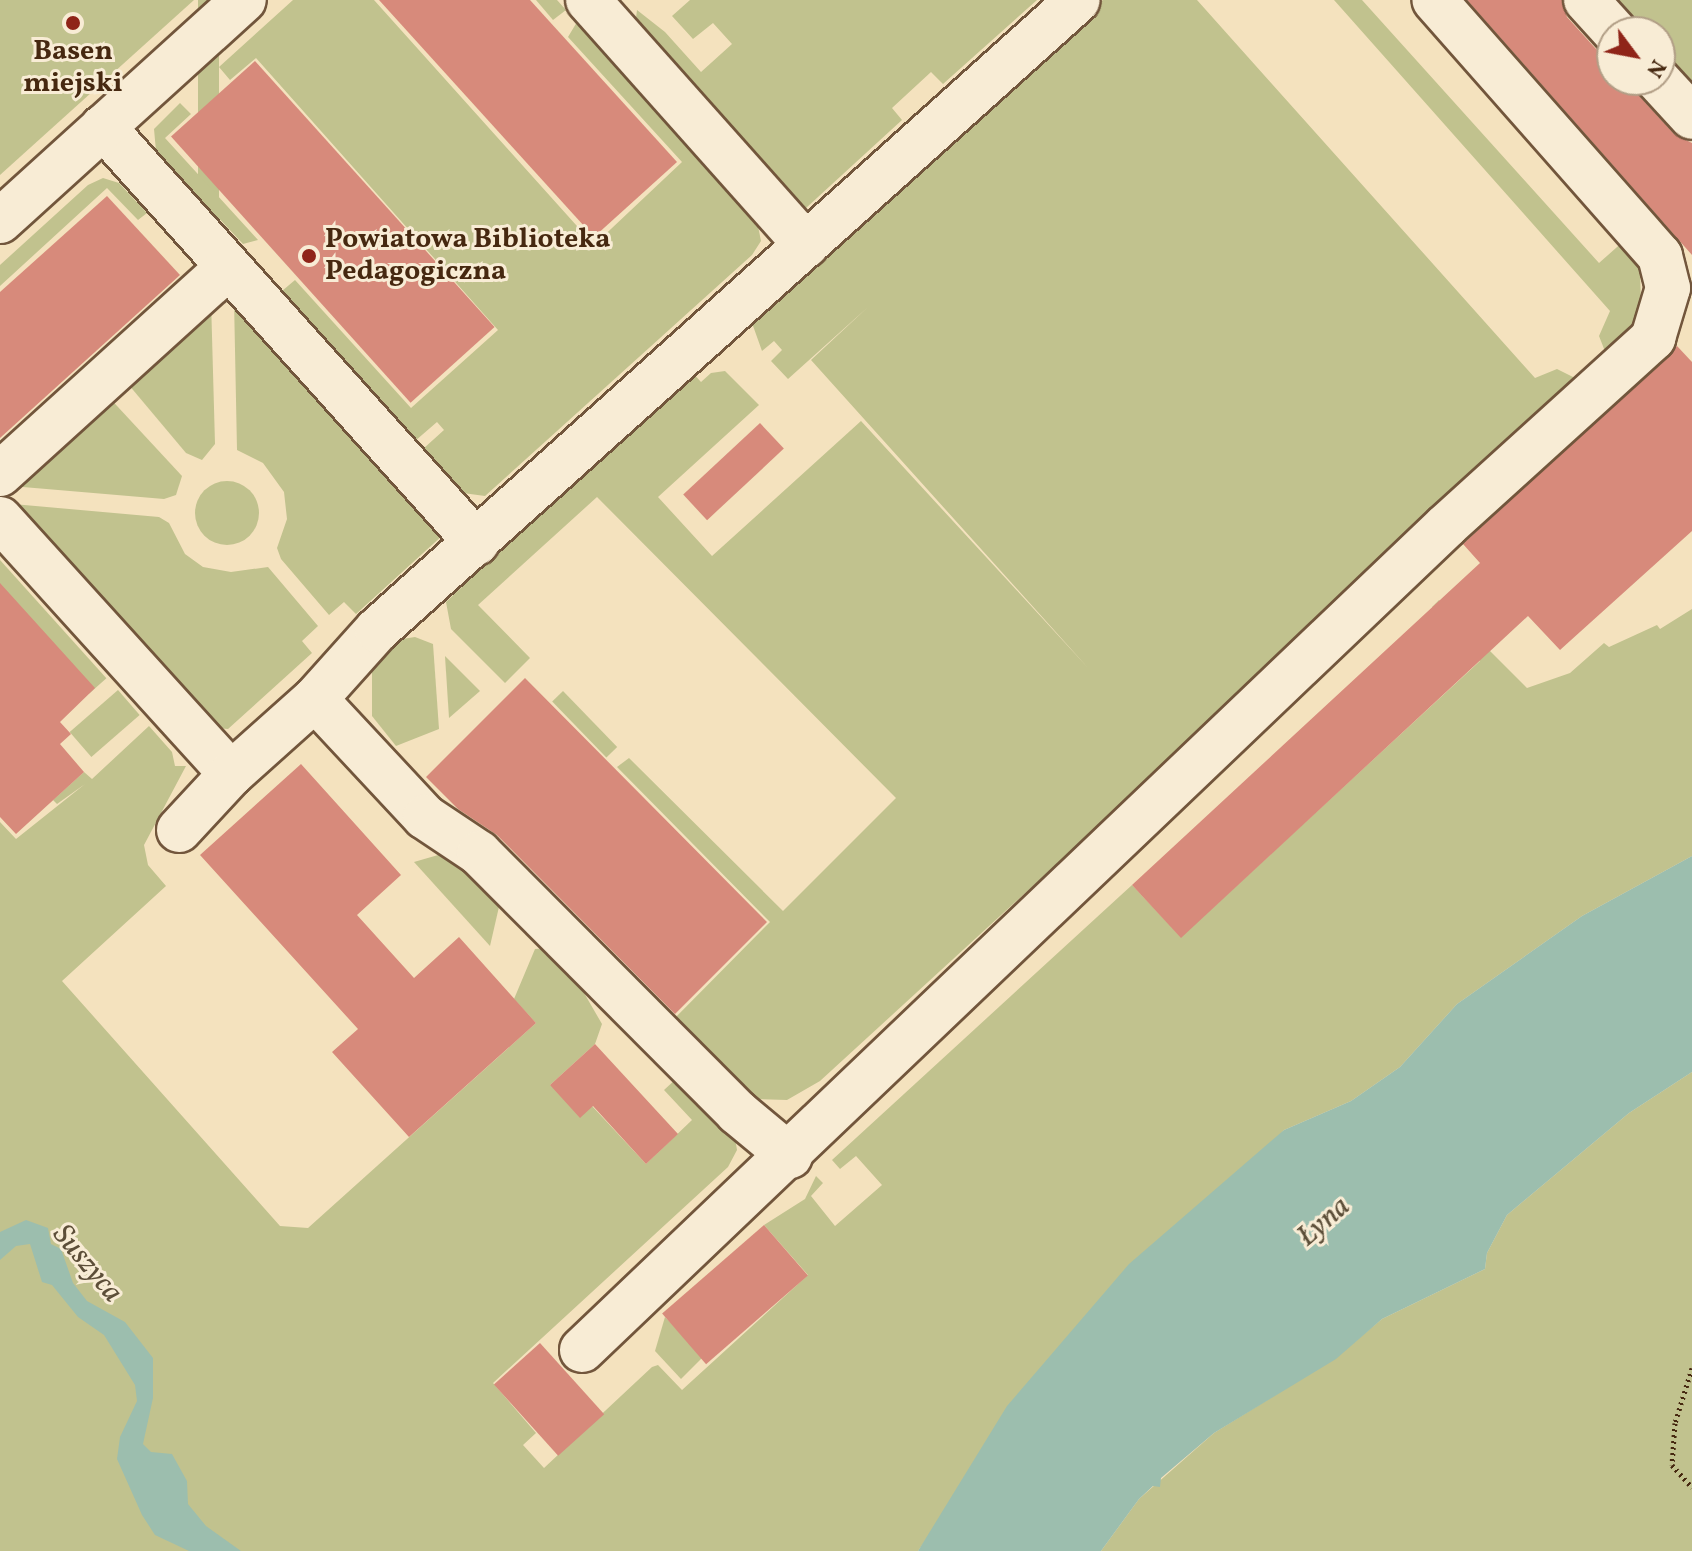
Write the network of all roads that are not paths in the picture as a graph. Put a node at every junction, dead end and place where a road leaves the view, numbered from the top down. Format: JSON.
{"nodes":[{"id":1,"x":244,"y":0,"type":"edge"},
{"id":2,"x":588,"y":0,"type":"edge"},
{"id":3,"x":1434,"y":0,"type":"edge"},
{"id":4,"x":1586,"y":0,"type":"edge"},
{"id":5,"x":1075,"y":1,"type":"edge"},
{"id":6,"x":1600,"y":16,"type":"edge"},
{"id":7,"x":1673,"y":96,"type":"edge"},
{"id":8,"x":1692,"y":117,"type":"edge"},
{"id":9,"x":103,"y":127,"type":"junction"},
{"id":10,"x":0,"y":221,"type":"edge"},
{"id":11,"x":806,"y":245,"type":"junction"},
{"id":12,"x":228,"y":267,"type":"junction"},
{"id":13,"x":0,"y":474,"type":"edge"},
{"id":14,"x":0,"y":519,"type":"edge"},
{"id":15,"x":477,"y":543,"type":"junction"},
{"id":16,"x":315,"y":699,"type":"junction"},
{"id":17,"x":231,"y":774,"type":"junction"},
{"id":18,"x":179,"y":830,"type":"dead end"},
{"id":19,"x":790,"y":1156,"type":"junction"},
{"id":20,"x":582,"y":1350,"type":"dead end"}],
"edges":[{"from":1,"to":9,"type":"street"},
{"from":2,"to":11,"type":"street"},
{"from":3,"to":19,"type":"street"},
{"from":4,"to":6,"type":"street"},
{"from":5,"to":11,"type":"street"},
{"from":7,"to":8,"type":"street"},
{"from":9,"to":10,"type":"street"},
{"from":9,"to":12,"type":"street"},
{"from":11,"to":15,"type":"street"},
{"from":12,"to":13,"type":"street"},
{"from":12,"to":15,"type":"street"},
{"from":14,"to":17,"type":"street"},
{"from":15,"to":16,"type":"street"},
{"from":16,"to":17,"type":"street"},
{"from":16,"to":19,"type":"street"},
{"from":17,"to":18,"type":"street"},
{"from":19,"to":20,"type":"street"}]}
